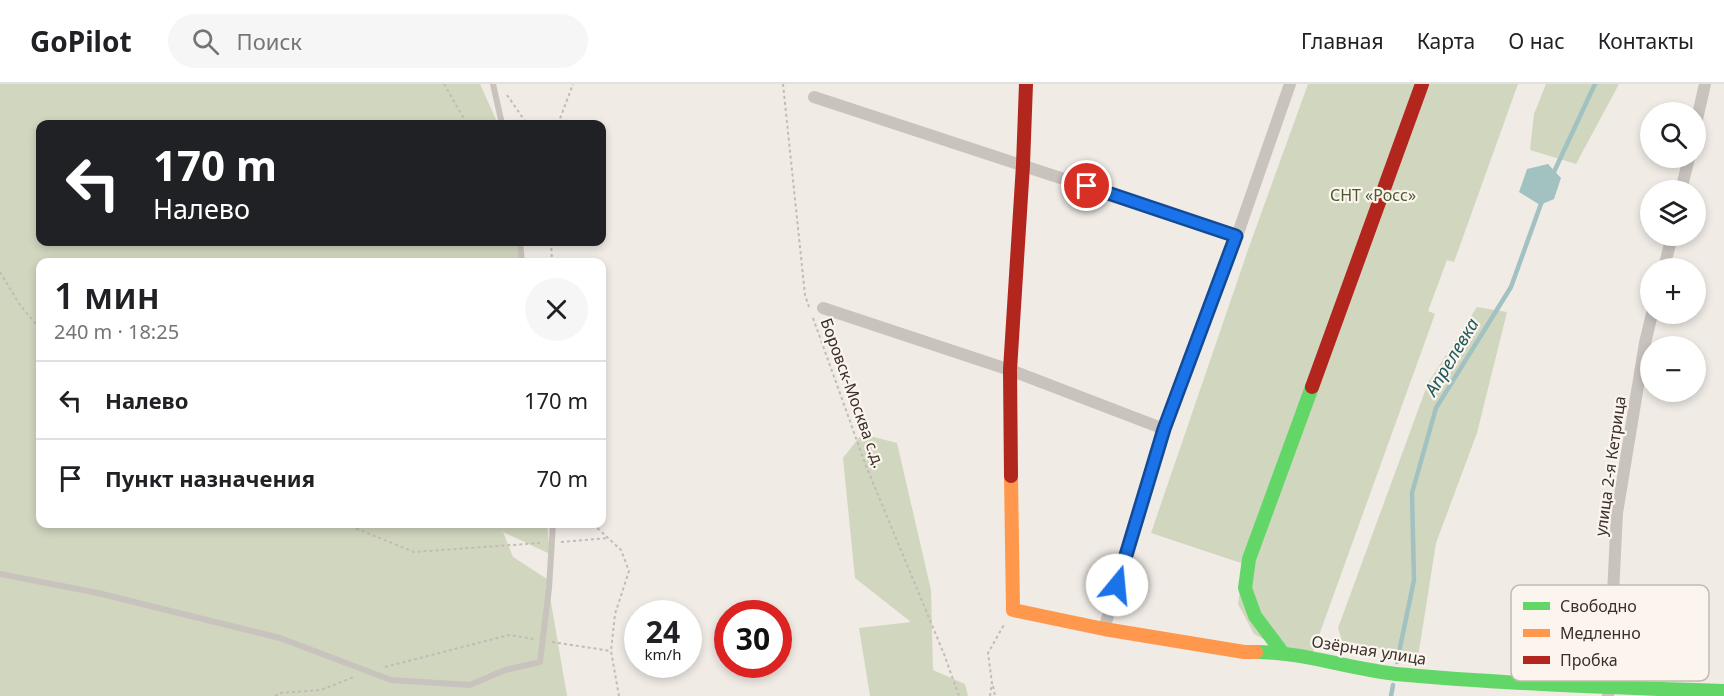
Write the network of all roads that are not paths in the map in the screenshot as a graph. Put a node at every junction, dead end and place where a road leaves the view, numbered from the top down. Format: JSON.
{"nodes":[{"id":1,"x":493,"y":84,"type":"edge"},
{"id":2,"x":1026,"y":84,"type":"edge"},
{"id":3,"x":1290,"y":84,"type":"edge"},
{"id":4,"x":1422,"y":84,"type":"edge"},
{"id":5,"x":1705,"y":84,"type":"edge"},
{"id":6,"x":814,"y":97,"type":"dead end"},
{"id":7,"x":1701,"y":102,"type":"edge"},
{"id":8,"x":501,"y":120,"type":"edge"},
{"id":9,"x":1023,"y":165,"type":"junction"},
{"id":10,"x":1236,"y":236,"type":"junction"},
{"id":11,"x":823,"y":308,"type":"dead end"},
{"id":12,"x":1650,"y":324,"type":"edge"},
{"id":13,"x":1010,"y":370,"type":"junction"},
{"id":14,"x":1164,"y":429,"type":"junction"},
{"id":15,"x":553,"y":528,"type":"edge"},
{"id":16,"x":0,"y":574,"type":"edge"},
{"id":17,"x":1613,"y":585,"type":"edge"},
{"id":18,"x":1104,"y":629,"type":"junction"},
{"id":19,"x":1282,"y":652,"type":"junction"},
{"id":20,"x":1724,"y":691,"type":"edge"},
{"id":21,"x":1608,"y":692,"type":"edge"}],
"edges":[{"from":1,"to":8,"type":"lane"},
{"from":2,"to":9,"type":"street"},
{"from":3,"to":10,"type":"street"},
{"from":4,"to":19,"type":"street"},
{"from":5,"to":7,"type":"street"},
{"from":6,"to":9,"type":"street"},
{"from":9,"to":10,"type":"street"},
{"from":9,"to":13,"type":"street"},
{"from":10,"to":14,"type":"street"},
{"from":11,"to":13,"type":"street"},
{"from":12,"to":17,"type":"street","name":"улица 2-я Кетрица"},
{"from":13,"to":14,"type":"street"},
{"from":13,"to":18,"type":"street","name":"Озёрная улица"},
{"from":14,"to":18,"type":"street"},
{"from":15,"to":16,"type":"lane"},
{"from":18,"to":19,"type":"street","name":"Озёрная улица"},
{"from":19,"to":21,"type":"street","name":"Озёрная улица"},
{"from":20,"to":21,"type":"street","name":"Озёрная улица"}]}
